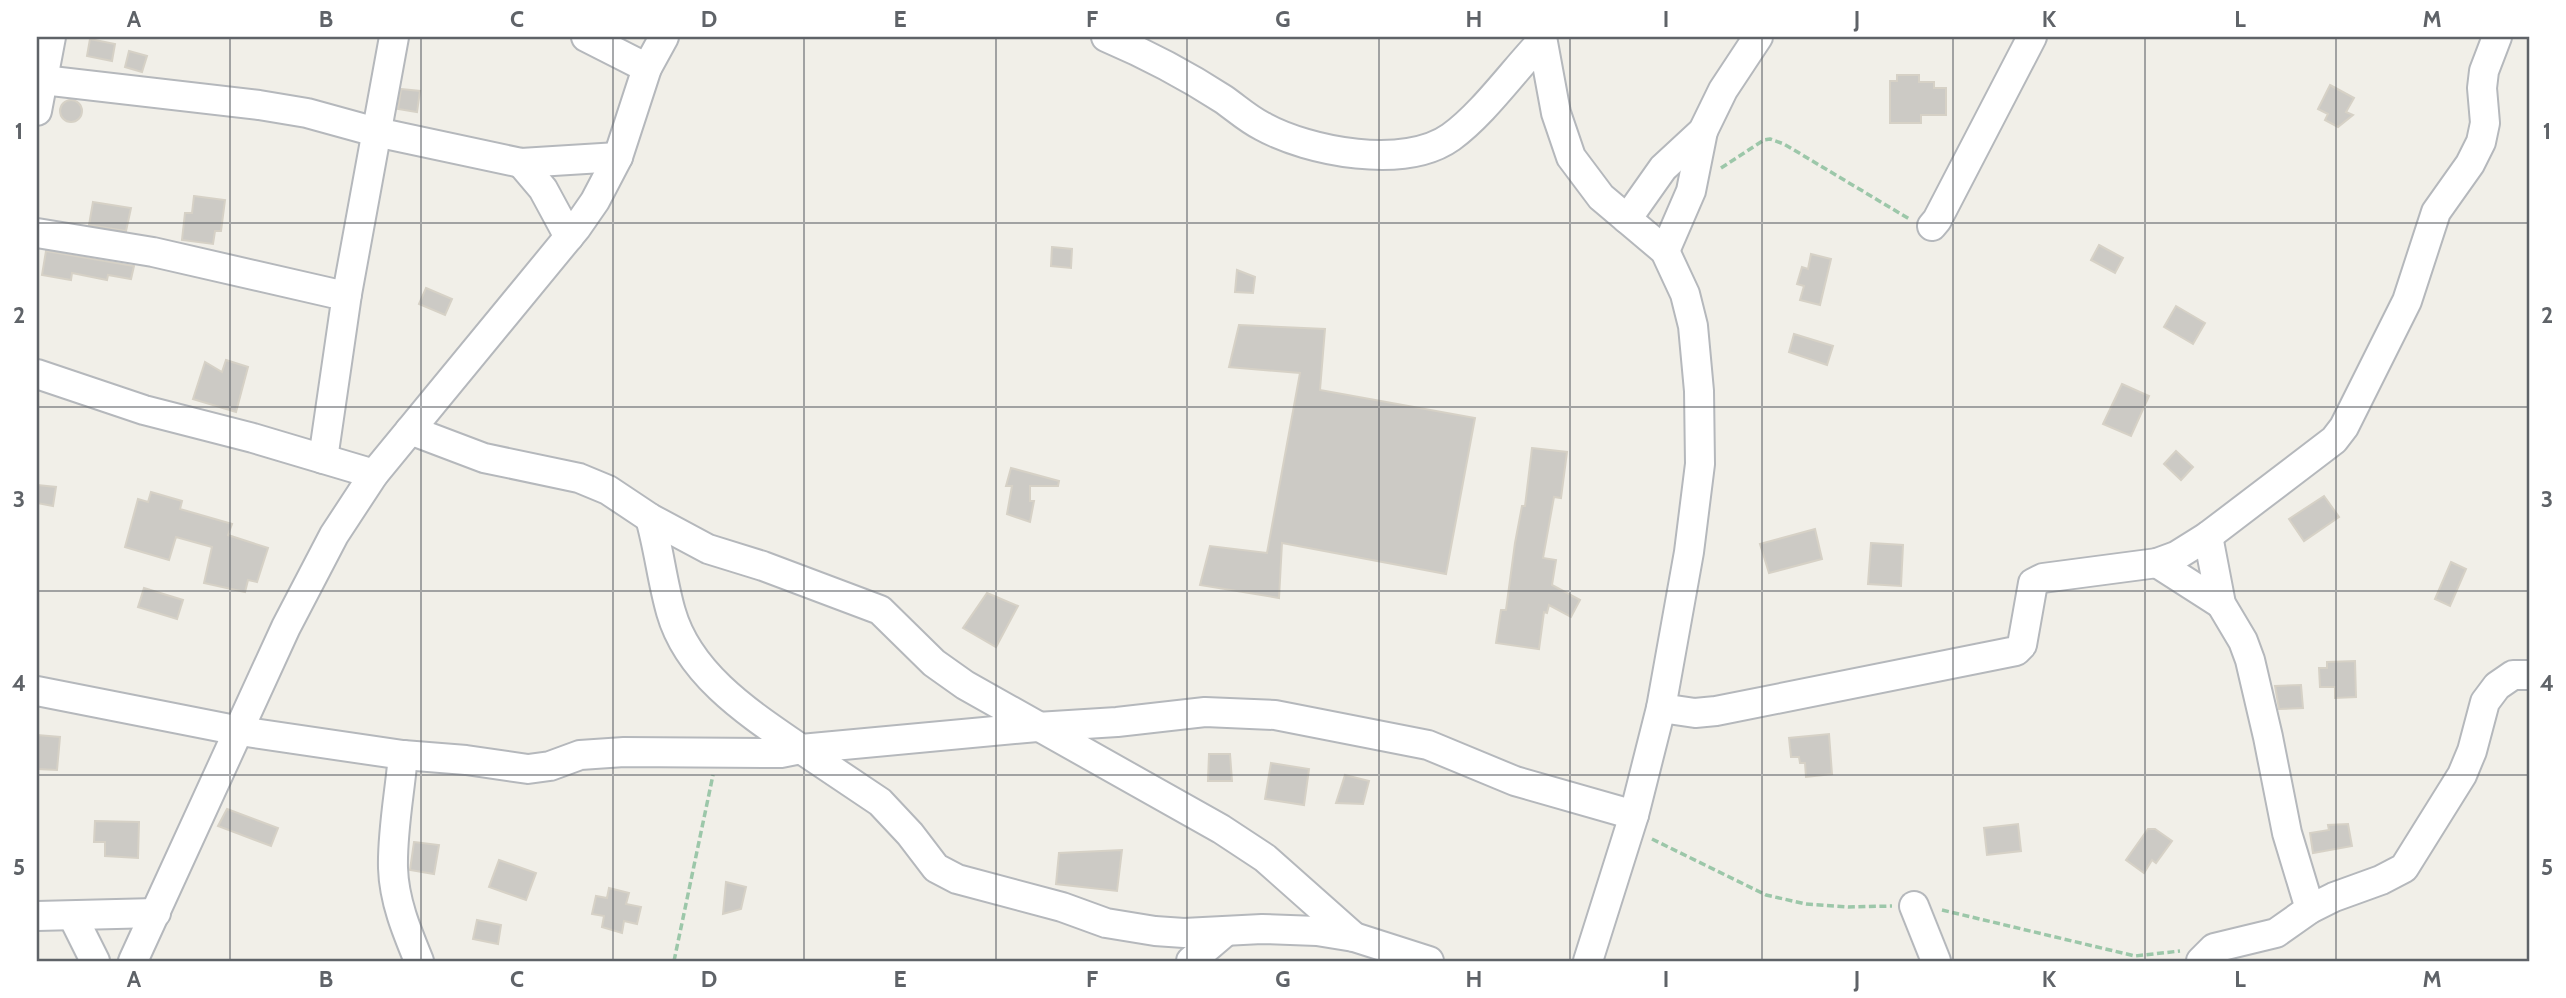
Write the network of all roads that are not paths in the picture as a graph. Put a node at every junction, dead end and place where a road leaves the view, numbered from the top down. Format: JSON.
{"nodes":[{"id":1,"x":51,"y":37,"type":"edge"},
{"id":2,"x":394,"y":37,"type":"edge"},
{"id":3,"x":586,"y":37,"type":"edge"},
{"id":4,"x":664,"y":37,"type":"edge"},
{"id":5,"x":1106,"y":37,"type":"edge"},
{"id":6,"x":1758,"y":37,"type":"edge"},
{"id":7,"x":2032,"y":37,"type":"edge"},
{"id":8,"x":2497,"y":37,"type":"edge"},
{"id":9,"x":1542,"y":39,"type":"edge"},
{"id":10,"x":647,"y":68,"type":"junction"},
{"id":11,"x":43,"y":80,"type":"junction"},
{"id":12,"x":37,"y":111,"type":"edge"},
{"id":13,"x":1703,"y":131,"type":"junction"},
{"id":14,"x":376,"y":132,"type":"junction"},
{"id":15,"x":618,"y":157,"type":"junction"},
{"id":16,"x":522,"y":163,"type":"junction"},
{"id":17,"x":1627,"y":219,"type":"junction"},
{"id":18,"x":1932,"y":226,"type":"road end"},
{"id":19,"x":37,"y":233,"type":"edge"},
{"id":20,"x":569,"y":237,"type":"junction"},
{"id":21,"x":1665,"y":251,"type":"junction"},
{"id":22,"x":347,"y":294,"type":"junction"},
{"id":23,"x":37,"y":374,"type":"edge"},
{"id":24,"x":410,"y":430,"type":"junction"},
{"id":25,"x":323,"y":459,"type":"junction"},
{"id":26,"x":373,"y":474,"type":"junction"},
{"id":27,"x":650,"y":518,"type":"junction"},
{"id":28,"x":2208,"y":536,"type":"junction"},
{"id":29,"x":2157,"y":563,"type":"junction"},
{"id":30,"x":2221,"y":604,"type":"junction"},
{"id":31,"x":2529,"y":675,"type":"edge"},
{"id":32,"x":37,"y":691,"type":"edge"},
{"id":33,"x":1661,"y":708,"type":"junction"},
{"id":34,"x":1037,"y":727,"type":"junction"},
{"id":35,"x":240,"y":732,"type":"junction"},
{"id":36,"x":801,"y":749,"type":"junction"},
{"id":37,"x":403,"y":755,"type":"junction"},
{"id":38,"x":1632,"y":822,"type":"junction"},
{"id":39,"x":1913,"y":906,"type":"road end"},
{"id":40,"x":2310,"y":909,"type":"junction"},
{"id":41,"x":156,"y":912,"type":"junction"},
{"id":42,"x":37,"y":916,"type":"edge"},
{"id":43,"x":73,"y":917,"type":"junction"},
{"id":44,"x":1225,"y":932,"type":"junction"},
{"id":45,"x":1354,"y":937,"type":"junction"},
{"id":46,"x":2207,"y":955,"type":"edge"},
{"id":47,"x":95,"y":961,"type":"edge"},
{"id":48,"x":133,"y":961,"type":"edge"},
{"id":49,"x":419,"y":961,"type":"edge"},
{"id":50,"x":1191,"y":961,"type":"edge"},
{"id":51,"x":1429,"y":961,"type":"edge"},
{"id":52,"x":1588,"y":961,"type":"edge"},
{"id":53,"x":1936,"y":961,"type":"edge"}],
"edges":[{"from":1,"to":11,"type":"street"},
{"from":2,"to":14,"type":"street"},
{"from":3,"to":10,"type":"street"},
{"from":4,"to":10,"type":"street"},
{"from":5,"to":9,"type":"street"},
{"from":6,"to":13,"type":"street"},
{"from":7,"to":18,"type":"street"},
{"from":8,"to":28,"type":"street"},
{"from":9,"to":17,"type":"street"},
{"from":10,"to":15,"type":"street"},
{"from":11,"to":12,"type":"street"},
{"from":11,"to":14,"type":"street"},
{"from":13,"to":17,"type":"street"},
{"from":13,"to":21,"type":"street"},
{"from":14,"to":16,"type":"street"},
{"from":14,"to":22,"type":"street"},
{"from":15,"to":16,"type":"street"},
{"from":15,"to":20,"type":"street"},
{"from":16,"to":20,"type":"street"},
{"from":17,"to":21,"type":"street"},
{"from":19,"to":22,"type":"street"},
{"from":20,"to":24,"type":"street"},
{"from":21,"to":33,"type":"street"},
{"from":22,"to":25,"type":"street"},
{"from":23,"to":25,"type":"street"},
{"from":24,"to":26,"type":"street"},
{"from":24,"to":27,"type":"street"},
{"from":25,"to":26,"type":"street"},
{"from":26,"to":35,"type":"street"},
{"from":27,"to":34,"type":"street"},
{"from":27,"to":36,"type":"street"},
{"from":28,"to":29,"type":"street"},
{"from":28,"to":30,"type":"street"},
{"from":29,"to":30,"type":"street"},
{"from":29,"to":33,"type":"street"},
{"from":30,"to":40,"type":"street"},
{"from":31,"to":40,"type":"street"},
{"from":32,"to":35,"type":"street"},
{"from":33,"to":38,"type":"street"},
{"from":34,"to":36,"type":"street"},
{"from":34,"to":38,"type":"street"},
{"from":34,"to":45,"type":"street"},
{"from":35,"to":37,"type":"street"},
{"from":35,"to":41,"type":"street"},
{"from":36,"to":37,"type":"street"},
{"from":36,"to":44,"type":"street"},
{"from":37,"to":49,"type":"street"},
{"from":38,"to":52,"type":"street"},
{"from":39,"to":53,"type":"street"},
{"from":40,"to":46,"type":"street"},
{"from":41,"to":43,"type":"street"},
{"from":41,"to":48,"type":"street"},
{"from":42,"to":43,"type":"street"},
{"from":43,"to":47,"type":"street"},
{"from":44,"to":45,"type":"street"},
{"from":44,"to":50,"type":"street"},
{"from":45,"to":51,"type":"street"}]}
